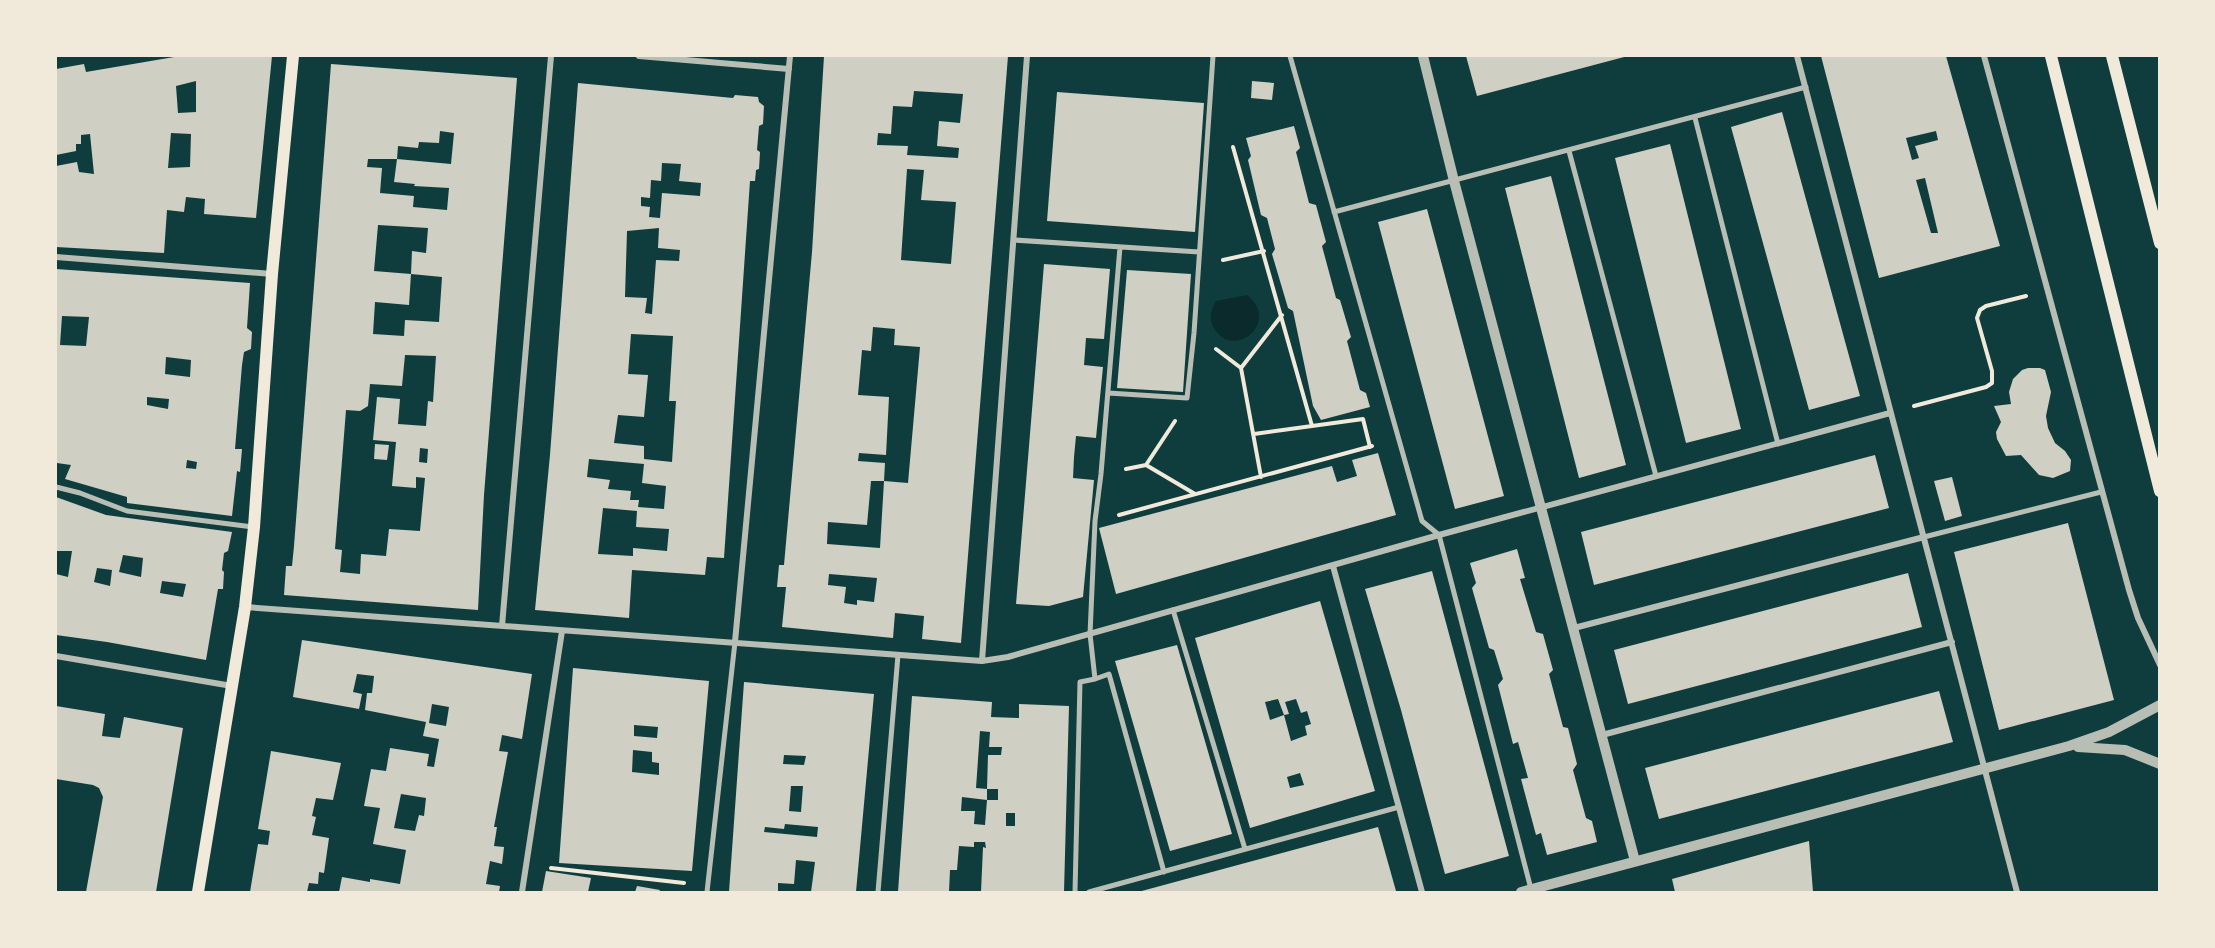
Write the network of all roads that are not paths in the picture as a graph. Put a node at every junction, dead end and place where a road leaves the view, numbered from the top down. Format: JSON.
{"nodes":[{"id":1,"x":293,"y":56,"type":"edge"},
{"id":2,"x":551,"y":56,"type":"edge"},
{"id":3,"x":639,"y":56,"type":"edge"},
{"id":4,"x":790,"y":56,"type":"edge"},
{"id":5,"x":1027,"y":56,"type":"edge"},
{"id":6,"x":1214,"y":56,"type":"edge"},
{"id":7,"x":1290,"y":56,"type":"edge"},
{"id":8,"x":1423,"y":56,"type":"edge"},
{"id":9,"x":1797,"y":56,"type":"edge"},
{"id":10,"x":1984,"y":56,"type":"edge"},
{"id":11,"x":2051,"y":56,"type":"edge"},
{"id":12,"x":2112,"y":56,"type":"edge"},
{"id":13,"x":789,"y":69,"type":"junction"},
{"id":14,"x":1806,"y":87,"type":"junction"},
{"id":15,"x":1695,"y":118,"type":"junction"},
{"id":16,"x":1569,"y":151,"type":"junction"},
{"id":17,"x":1454,"y":181,"type":"junction"},
{"id":18,"x":1334,"y":212,"type":"junction"},
{"id":19,"x":1014,"y":240,"type":"junction"},
{"id":20,"x":2160,"y":243,"type":"edge"},
{"id":21,"x":1120,"y":247,"type":"junction"},
{"id":22,"x":1199,"y":252,"type":"junction"},
{"id":23,"x":56,"y":257,"type":"edge"},
{"id":24,"x":272,"y":274,"type":"junction"},
{"id":25,"x":1108,"y":393,"type":"junction"},
{"id":26,"x":1890,"y":413,"type":"junction"},
{"id":27,"x":1778,"y":444,"type":"junction"},
{"id":28,"x":1656,"y":476,"type":"junction"},
{"id":29,"x":56,"y":487,"type":"edge"},
{"id":30,"x":2160,"y":490,"type":"edge"},
{"id":31,"x":2101,"y":492,"type":"junction"},
{"id":32,"x":1542,"y":507,"type":"junction"},
{"id":33,"x":254,"y":527,"type":"junction"},
{"id":34,"x":1439,"y":535,"type":"junction"},
{"id":35,"x":1924,"y":537,"type":"junction"},
{"id":36,"x":1333,"y":566,"type":"junction"},
{"id":37,"x":245,"y":607,"type":"junction"},
{"id":38,"x":1173,"y":610,"type":"junction"},
{"id":39,"x":502,"y":626,"type":"junction"},
{"id":40,"x":1574,"y":628,"type":"junction"},
{"id":41,"x":562,"y":631,"type":"junction"},
{"id":42,"x":1090,"y":634,"type":"junction"},
{"id":43,"x":735,"y":642,"type":"junction"},
{"id":44,"x":1952,"y":642,"type":"junction"},
{"id":45,"x":898,"y":655,"type":"junction"},
{"id":46,"x":56,"y":656,"type":"edge"},
{"id":47,"x":982,"y":662,"type":"junction"},
{"id":48,"x":2160,"y":664,"type":"edge"},
{"id":49,"x":1095,"y":679,"type":"junction"},
{"id":50,"x":233,"y":686,"type":"junction"},
{"id":51,"x":2160,"y":705,"type":"edge"},
{"id":52,"x":1602,"y":735,"type":"junction"},
{"id":53,"x":2068,"y":746,"type":"junction"},
{"id":54,"x":2160,"y":764,"type":"edge"},
{"id":55,"x":1985,"y":767,"type":"junction"},
{"id":56,"x":1399,"y":807,"type":"junction"},
{"id":57,"x":1245,"y":849,"type":"junction"},
{"id":58,"x":1635,"y":861,"type":"junction"},
{"id":59,"x":1164,"y":872,"type":"junction"},
{"id":60,"x":1527,"y":891,"type":"edge"},
{"id":61,"x":198,"y":892,"type":"edge"},
{"id":62,"x":522,"y":892,"type":"edge"},
{"id":63,"x":707,"y":892,"type":"edge"},
{"id":64,"x":878,"y":892,"type":"edge"},
{"id":65,"x":1075,"y":892,"type":"edge"},
{"id":66,"x":1089,"y":892,"type":"edge"},
{"id":67,"x":1422,"y":892,"type":"edge"},
{"id":68,"x":2017,"y":892,"type":"edge"}],
"edges":[{"from":1,"to":24,"type":"main road"},
{"from":2,"to":39,"type":"street"},
{"from":3,"to":13,"type":"street"},
{"from":4,"to":13,"type":"street"},
{"from":5,"to":19,"type":"street"},
{"from":6,"to":22,"type":"street"},
{"from":7,"to":18,"type":"street"},
{"from":8,"to":17,"type":"street"},
{"from":9,"to":14,"type":"street"},
{"from":10,"to":31,"type":"street"},
{"from":11,"to":30,"type":"main road"},
{"from":12,"to":20,"type":"main road"},
{"from":13,"to":43,"type":"street"},
{"from":14,"to":15,"type":"street"},
{"from":14,"to":26,"type":"street"},
{"from":15,"to":16,"type":"street"},
{"from":15,"to":27,"type":"street"},
{"from":16,"to":17,"type":"street"},
{"from":16,"to":28,"type":"street"},
{"from":17,"to":18,"type":"street"},
{"from":17,"to":32,"type":"street"},
{"from":18,"to":34,"type":"street"},
{"from":19,"to":21,"type":"street"},
{"from":19,"to":47,"type":"street"},
{"from":21,"to":22,"type":"street"},
{"from":21,"to":25,"type":"street"},
{"from":22,"to":25,"type":"street"},
{"from":23,"to":24,"type":"street"},
{"from":24,"to":33,"type":"main road"},
{"from":25,"to":42,"type":"street"},
{"from":26,"to":27,"type":"street"},
{"from":26,"to":35,"type":"street"},
{"from":27,"to":28,"type":"street"},
{"from":28,"to":32,"type":"street"},
{"from":29,"to":33,"type":"street"},
{"from":31,"to":35,"type":"street"},
{"from":31,"to":48,"type":"street"},
{"from":32,"to":34,"type":"street"},
{"from":32,"to":40,"type":"street"},
{"from":33,"to":37,"type":"main road"},
{"from":34,"to":36,"type":"street"},
{"from":34,"to":60,"type":"street"},
{"from":35,"to":40,"type":"street"},
{"from":35,"to":44,"type":"street"},
{"from":36,"to":38,"type":"street"},
{"from":36,"to":56,"type":"street"},
{"from":37,"to":39,"type":"street"},
{"from":37,"to":50,"type":"main road"},
{"from":38,"to":42,"type":"street"},
{"from":38,"to":57,"type":"street"},
{"from":39,"to":41,"type":"street"},
{"from":40,"to":52,"type":"street"},
{"from":41,"to":43,"type":"street"},
{"from":41,"to":62,"type":"street"},
{"from":42,"to":47,"type":"street"},
{"from":42,"to":49,"type":"street"},
{"from":43,"to":45,"type":"street"},
{"from":43,"to":63,"type":"street"},
{"from":44,"to":52,"type":"street"},
{"from":44,"to":55,"type":"street"},
{"from":45,"to":47,"type":"street"},
{"from":45,"to":64,"type":"street"},
{"from":46,"to":50,"type":"street"},
{"from":49,"to":59,"type":"street"},
{"from":49,"to":65,"type":"street"},
{"from":50,"to":61,"type":"main road"},
{"from":51,"to":53,"type":"street"},
{"from":52,"to":58,"type":"street"},
{"from":53,"to":54,"type":"street"},
{"from":53,"to":55,"type":"street"},
{"from":55,"to":58,"type":"street"},
{"from":55,"to":68,"type":"street"},
{"from":56,"to":57,"type":"street"},
{"from":56,"to":67,"type":"street"},
{"from":57,"to":59,"type":"street"},
{"from":58,"to":60,"type":"street"},
{"from":59,"to":66,"type":"street"}]}
